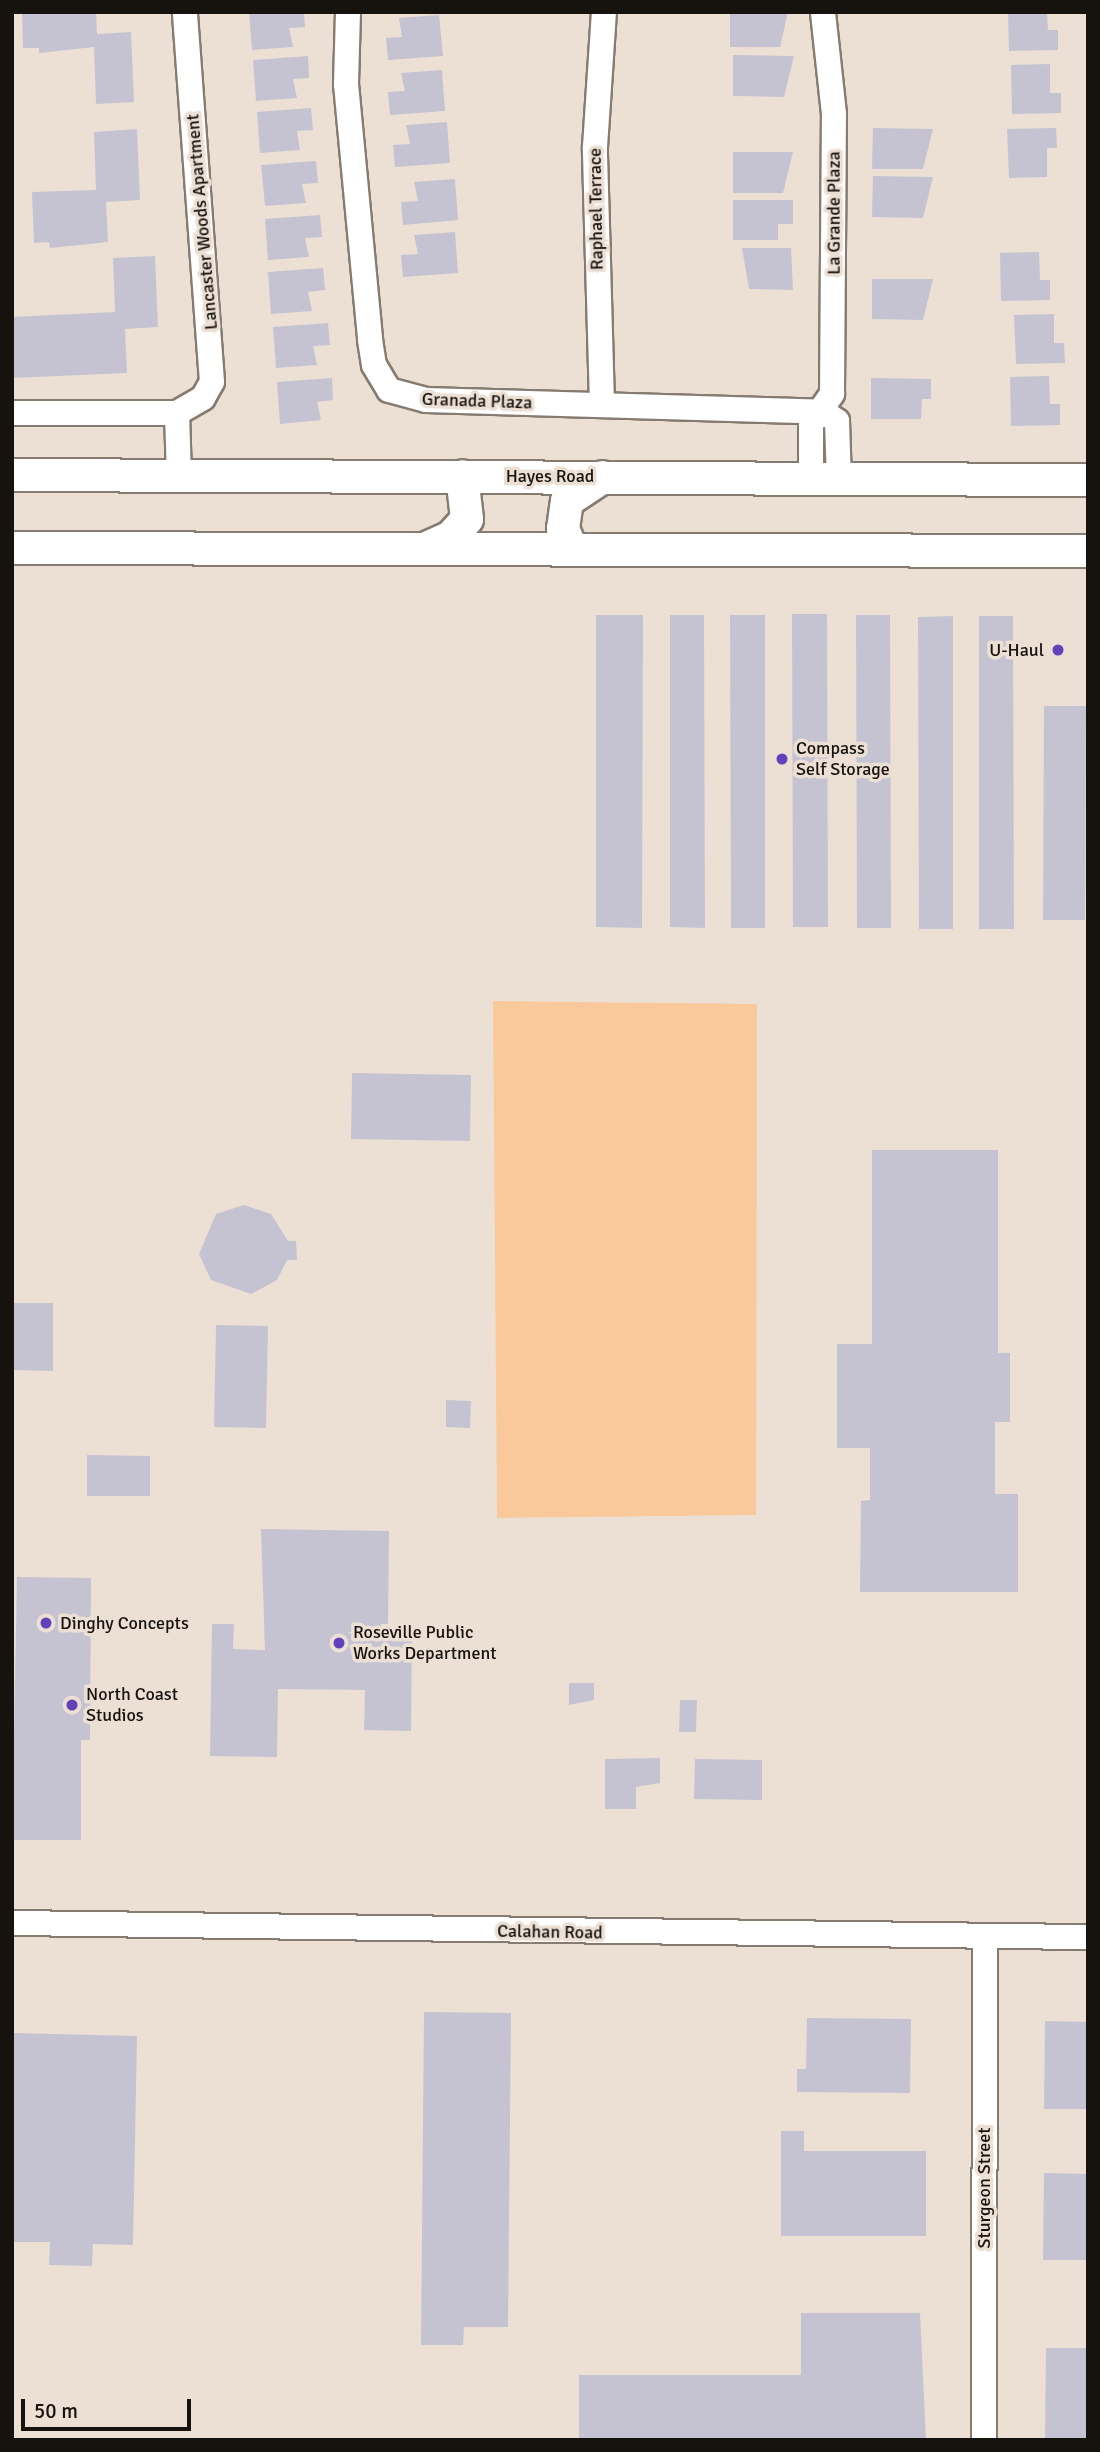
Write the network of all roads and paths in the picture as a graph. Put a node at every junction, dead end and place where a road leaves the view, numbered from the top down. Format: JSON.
{"nodes":[{"id":1,"x":185,"y":12,"type":"edge"},
{"id":2,"x":348,"y":12,"type":"edge"},
{"id":3,"x":604,"y":12,"type":"edge"},
{"id":4,"x":823,"y":12,"type":"edge"},
{"id":5,"x":602,"y":405,"type":"junction"},
{"id":6,"x":824,"y":412,"type":"junction"},
{"id":7,"x":12,"y":413,"type":"edge"},
{"id":8,"x":177,"y":413,"type":"junction"},
{"id":9,"x":12,"y":475,"type":"edge"},
{"id":10,"x":179,"y":475,"type":"junction"},
{"id":11,"x":462,"y":476,"type":"junction"},
{"id":12,"x":604,"y":477,"type":"junction"},
{"id":13,"x":1088,"y":480,"type":"edge"},
{"id":14,"x":825,"y":481,"type":"junction"},
{"id":15,"x":12,"y":548,"type":"edge"},
{"id":16,"x":423,"y":550,"type":"junction"},
{"id":17,"x":572,"y":550,"type":"junction"},
{"id":18,"x":1088,"y":551,"type":"edge"},
{"id":19,"x":12,"y":1923,"type":"edge"},
{"id":20,"x":985,"y":1936,"type":"junction"},
{"id":21,"x":1088,"y":1937,"type":"edge"},
{"id":22,"x":984,"y":2440,"type":"edge"}],
"edges":[{"from":1,"to":8,"type":"street","name":"Lancaster Woods Apartment"},
{"from":2,"to":5,"type":"street","name":"Granada Plaza"},
{"from":3,"to":5,"type":"street","name":"Raphael Terrace"},
{"from":4,"to":6,"type":"street","name":"La Grande Plaza"},
{"from":5,"to":6,"type":"street","name":"Granada Plaza"},
{"from":6,"to":14,"type":"street"},
{"from":7,"to":8,"type":"street"},
{"from":8,"to":10,"type":"street"},
{"from":9,"to":10,"type":"street","name":"Hayes Road"},
{"from":10,"to":11,"type":"street","name":"Hayes Road"},
{"from":11,"to":12,"type":"street","name":"Hayes Road"},
{"from":11,"to":16,"type":"street"},
{"from":12,"to":14,"type":"street","name":"Hayes Road"},
{"from":12,"to":17,"type":"street"},
{"from":13,"to":14,"type":"street","name":"Hayes Road"},
{"from":15,"to":16,"type":"street"},
{"from":16,"to":17,"type":"street"},
{"from":17,"to":18,"type":"street"},
{"from":19,"to":20,"type":"street","name":"Calahan Road"},
{"from":20,"to":21,"type":"street","name":"Calahan Road"},
{"from":20,"to":22,"type":"street","name":"Sturgeon Street"}]}
